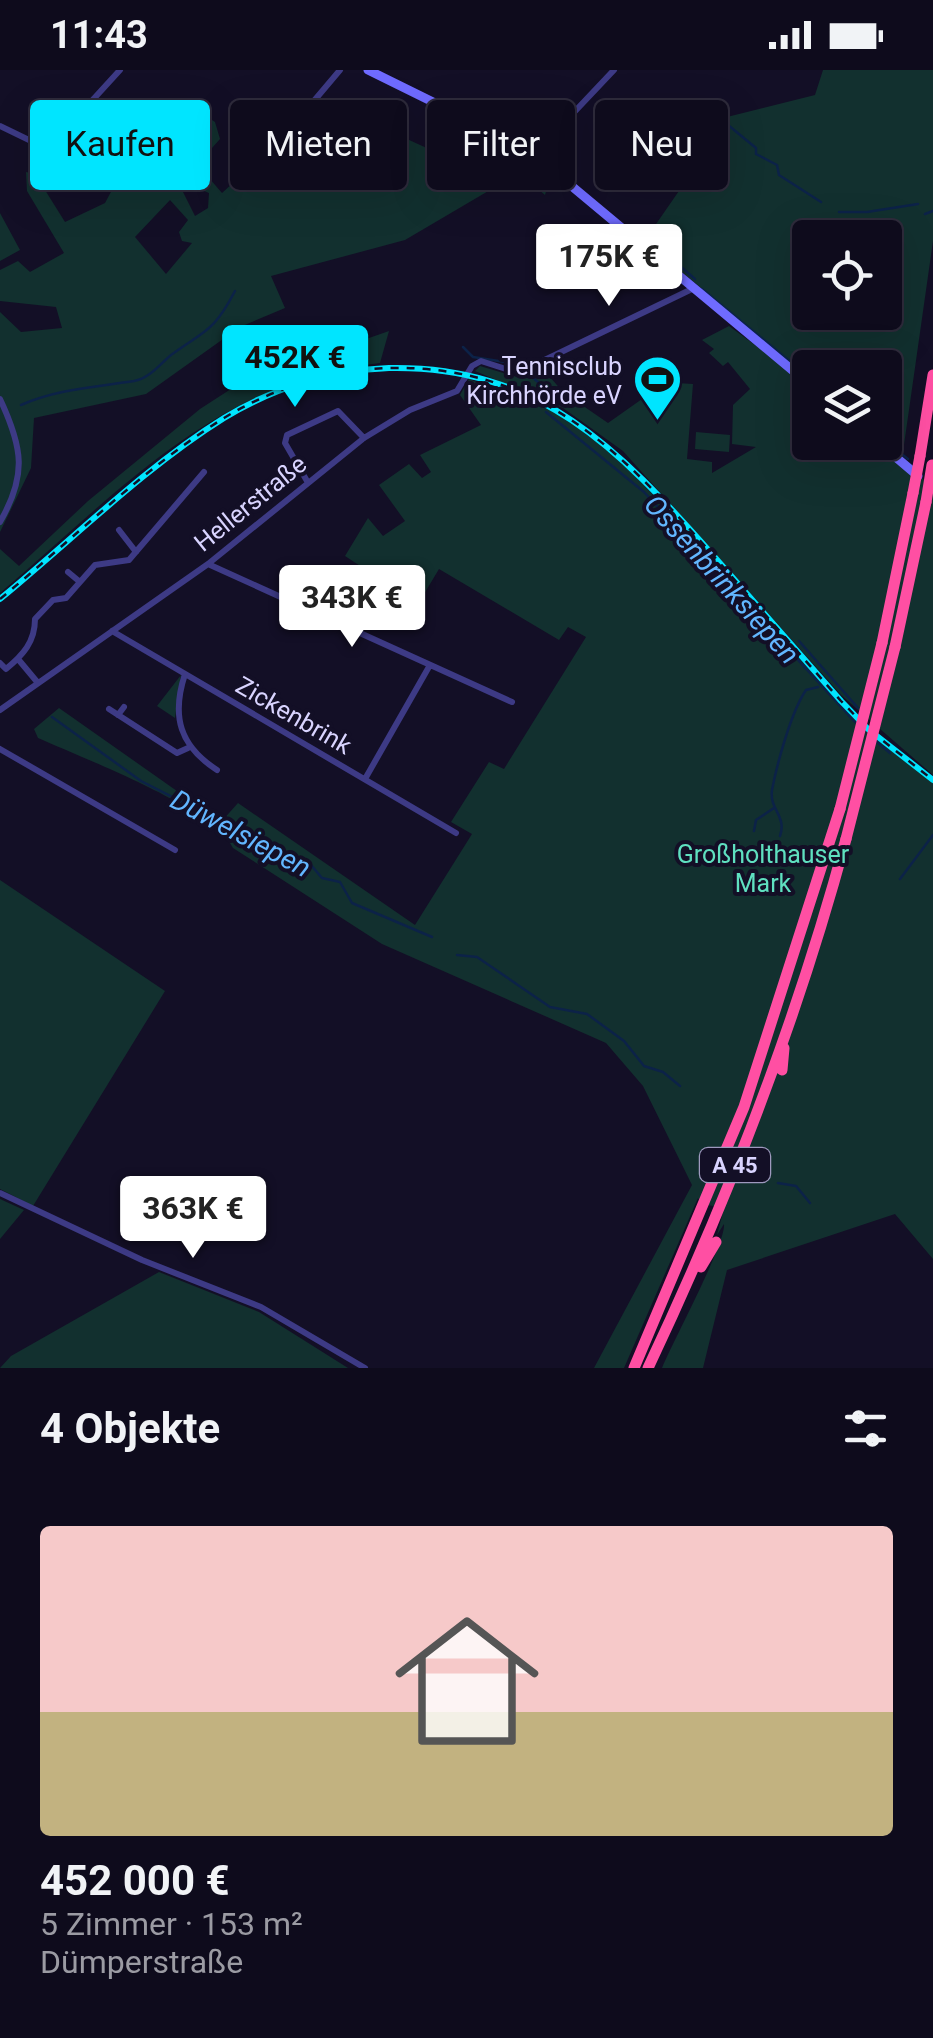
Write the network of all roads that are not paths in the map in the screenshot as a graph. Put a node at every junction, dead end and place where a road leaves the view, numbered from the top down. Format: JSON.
{"nodes":[{"id":1,"x":120,"y":70,"type":"edge"},
{"id":2,"x":340,"y":70,"type":"edge"},
{"id":3,"x":368,"y":70,"type":"edge"},
{"id":4,"x":614,"y":70,"type":"edge"},
{"id":5,"x":92,"y":100,"type":"edge"},
{"id":6,"x":314,"y":100,"type":"edge"},
{"id":7,"x":429,"y":100,"type":"edge"},
{"id":8,"x":575,"y":111,"type":"edge"},
{"id":9,"x":0,"y":126,"type":"edge"},
{"id":10,"x":30,"y":142,"type":"edge"},
{"id":11,"x":575,"y":189,"type":"edge"},
{"id":12,"x":692,"y":288,"type":"junction"},
{"id":13,"x":792,"y":370,"type":"edge"},
{"id":14,"x":933,"y":375,"type":"edge"},
{"id":15,"x":0,"y":399,"type":"edge"},
{"id":16,"x":364,"y":438,"type":"junction"},
{"id":17,"x":900,"y":460,"type":"edge"},
{"id":18,"x":928,"y":461,"type":"edge"},
{"id":19,"x":204,"y":472,"type":"dead end"},
{"id":20,"x":307,"y":481,"type":"junction"},
{"id":21,"x":933,"y":487,"type":"edge"},
{"id":22,"x":0,"y":522,"type":"edge"},
{"id":23,"x":119,"y":530,"type":"dead end"},
{"id":24,"x":136,"y":552,"type":"junction"},
{"id":25,"x":208,"y":564,"type":"junction"},
{"id":26,"x":68,"y":572,"type":"dead end"},
{"id":27,"x":80,"y":582,"type":"junction"},
{"id":28,"x":112,"y":631,"type":"junction"},
{"id":29,"x":888,"y":645,"type":"junction"},
{"id":30,"x":18,"y":659,"type":"junction"},
{"id":31,"x":0,"y":663,"type":"edge"},
{"id":32,"x":430,"y":665,"type":"junction"},
{"id":33,"x":185,"y":674,"type":"junction"},
{"id":34,"x":38,"y":683,"type":"junction"},
{"id":35,"x":512,"y":702,"type":"dead end"},
{"id":36,"x":124,"y":707,"type":"dead end"},
{"id":37,"x":108,"y":709,"type":"dead end"},
{"id":38,"x":0,"y":710,"type":"edge"},
{"id":39,"x":118,"y":715,"type":"junction"},
{"id":40,"x":188,"y":748,"type":"junction"},
{"id":41,"x":0,"y":749,"type":"edge"},
{"id":42,"x":218,"y":770,"type":"dead end"},
{"id":43,"x":365,"y":779,"type":"junction"},
{"id":44,"x":456,"y":832,"type":"dead end"},
{"id":45,"x":175,"y":850,"type":"dead end"},
{"id":46,"x":786,"y":988,"type":"junction"},
{"id":47,"x":770,"y":1012,"type":"dead end"},
{"id":48,"x":788,"y":1024,"type":"junction"},
{"id":49,"x":782,"y":1070,"type":"dead end"},
{"id":50,"x":0,"y":1194,"type":"edge"},
{"id":51,"x":698,"y":1205,"type":"dead end"},
{"id":52,"x":716,"y":1242,"type":"dead end"},
{"id":53,"x":686,"y":1248,"type":"junction"},
{"id":54,"x":678,"y":1304,"type":"junction"},
{"id":55,"x":364,"y":1368,"type":"edge"},
{"id":56,"x":634,"y":1368,"type":"edge"},
{"id":57,"x":648,"y":1368,"type":"edge"}],
"edges":[{"from":1,"to":5,"type":"street"},
{"from":2,"to":6,"type":"street"},
{"from":3,"to":7,"type":"main road"},
{"from":4,"to":8,"type":"street"},
{"from":9,"to":10,"type":"street"},
{"from":11,"to":12,"type":"main road"},
{"from":12,"to":13,"type":"main road"},
{"from":12,"to":16,"type":"street","name":"Hellerstraße"},
{"from":14,"to":18,"type":"highway","number":"A 45"},
{"from":15,"to":22,"type":"street"},
{"from":16,"to":20,"type":"street","name":"Hellerstraße"},
{"from":16,"to":20,"type":"street"},
{"from":17,"to":21,"type":"main road"},
{"from":18,"to":29,"type":"highway","number":"A 45","bridge":true},
{"from":18,"to":29,"type":"highway","number":"A 45","bridge":true},
{"from":19,"to":24,"type":"street"},
{"from":20,"to":25,"type":"street","name":"Hellerstraße"},
{"from":23,"to":24,"type":"street"},
{"from":24,"to":27,"type":"street"},
{"from":25,"to":28,"type":"street","name":"Hellerstraße"},
{"from":25,"to":32,"type":"street"},
{"from":26,"to":27,"type":"street"},
{"from":27,"to":30,"type":"street"},
{"from":28,"to":33,"type":"street","name":"Zickenbrink"},
{"from":28,"to":34,"type":"street","name":"Hellerstraße"},
{"from":29,"to":46,"type":"highway","number":"A 45","bridge":true},
{"from":29,"to":48,"type":"highway","number":"A 45","bridge":true},
{"from":30,"to":31,"type":"street"},
{"from":30,"to":34,"type":"street"},
{"from":32,"to":35,"type":"street"},
{"from":32,"to":43,"type":"street"},
{"from":33,"to":40,"type":"street"},
{"from":33,"to":43,"type":"street","name":"Zickenbrink"},
{"from":34,"to":38,"type":"street","name":"Hellerstraße"},
{"from":36,"to":39,"type":"street"},
{"from":37,"to":39,"type":"street"},
{"from":39,"to":40,"type":"street"},
{"from":40,"to":42,"type":"street"},
{"from":41,"to":45,"type":"street"},
{"from":43,"to":44,"type":"street","name":"Zickenbrink"},
{"from":46,"to":47,"type":"highway"},
{"from":46,"to":53,"type":"highway","number":"A 45"},
{"from":48,"to":49,"type":"highway"},
{"from":48,"to":54,"type":"highway","number":"A 45"},
{"from":50,"to":55,"type":"street"},
{"from":51,"to":53,"type":"highway"},
{"from":52,"to":54,"type":"highway"},
{"from":53,"to":56,"type":"highway","number":"A 45"},
{"from":54,"to":57,"type":"highway","number":"A 45"}]}
